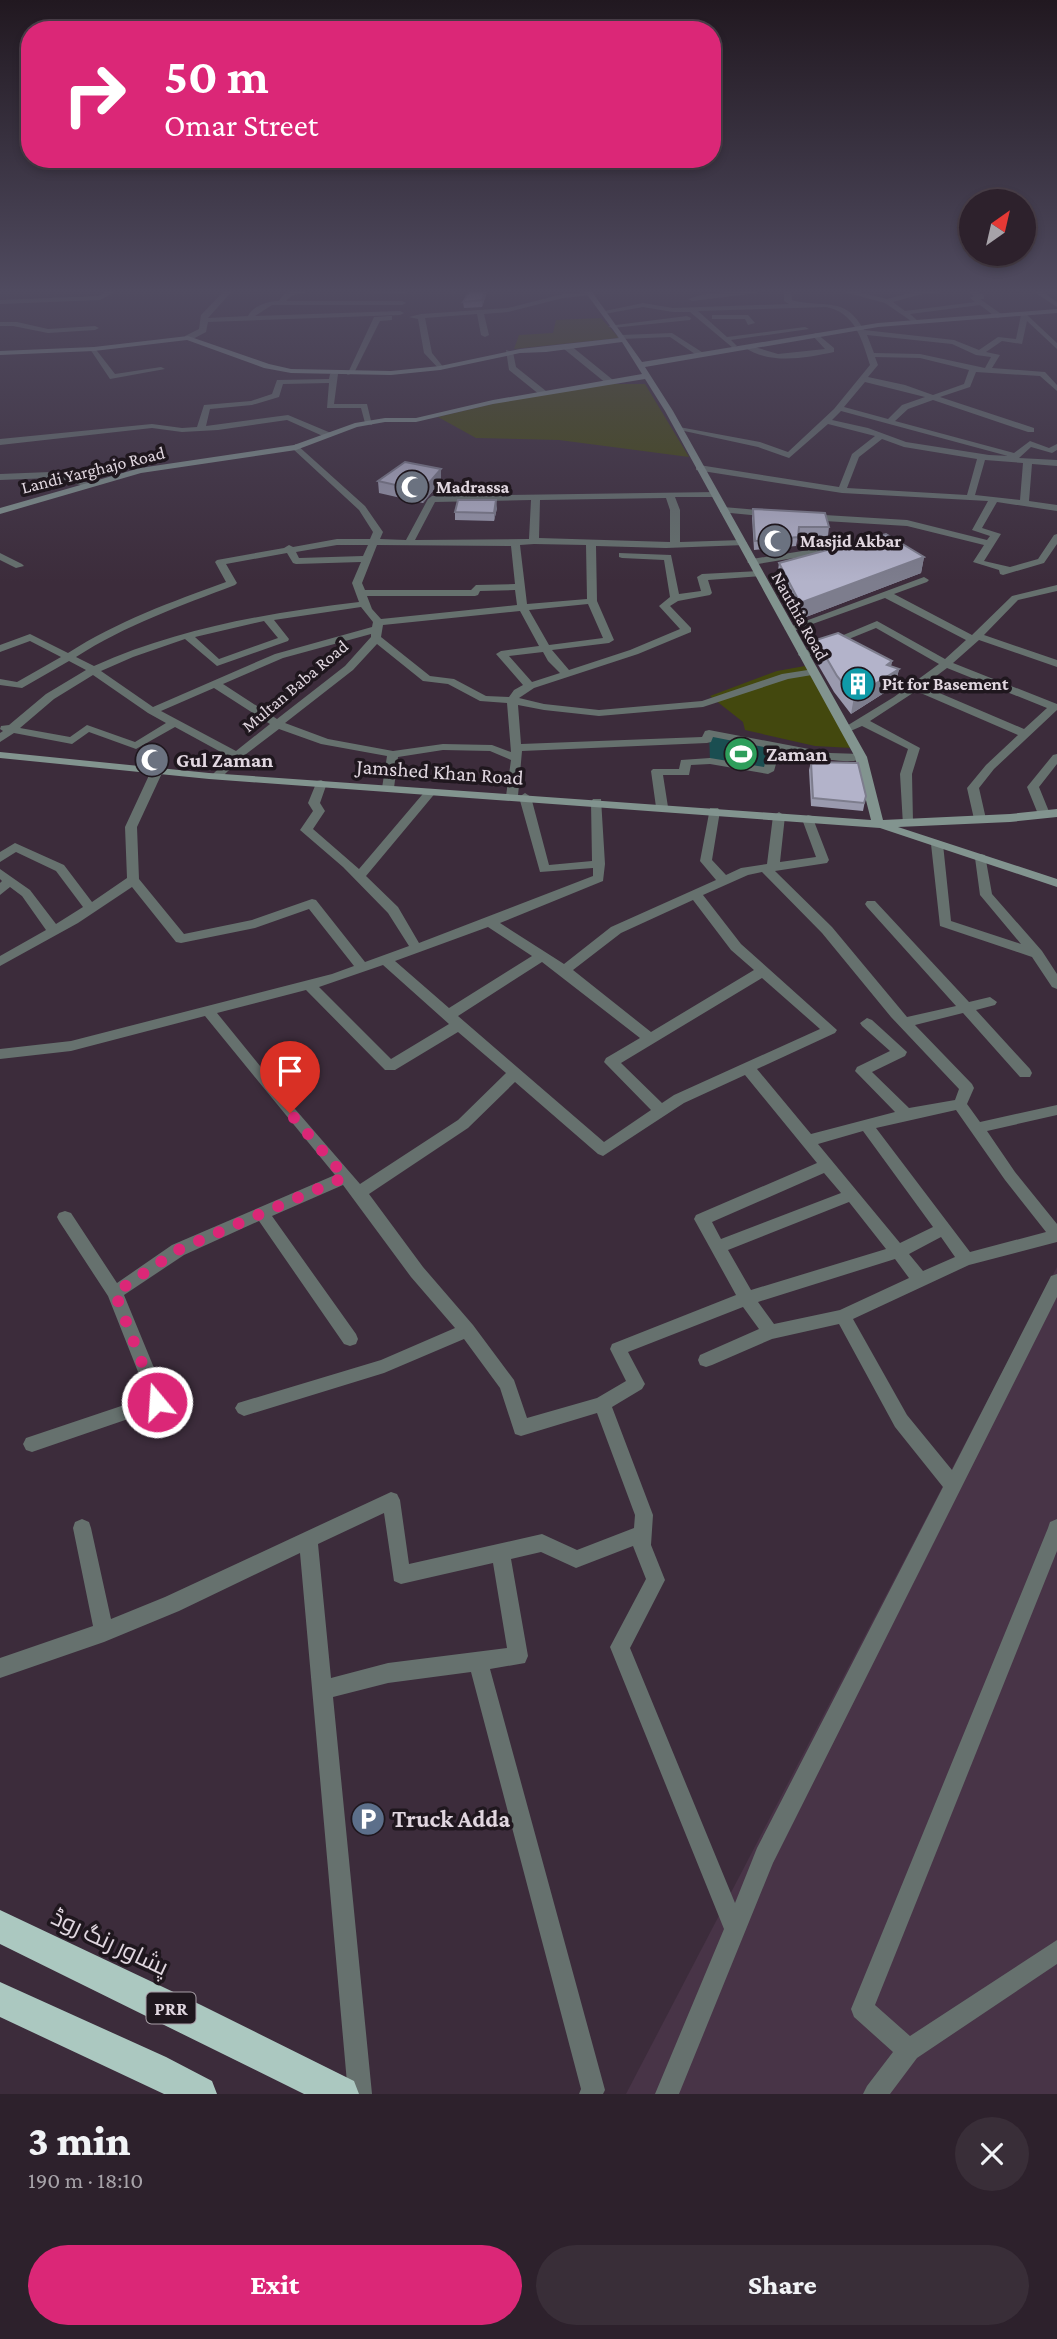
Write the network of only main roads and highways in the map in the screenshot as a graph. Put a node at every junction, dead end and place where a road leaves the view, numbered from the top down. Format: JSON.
{"nodes":[{"id":1,"x":0,"y":1927,"type":"edge"},
{"id":2,"x":0,"y":1999,"type":"edge"},
{"id":3,"x":199,"y":2094,"type":"edge"},
{"id":4,"x":341,"y":2094,"type":"edge"}],
"edges":[{"from":1,"to":4,"type":"highway","name":"پشاور رنگ روڈ","number":"PRR"},
{"from":2,"to":3,"type":"highway"}]}
